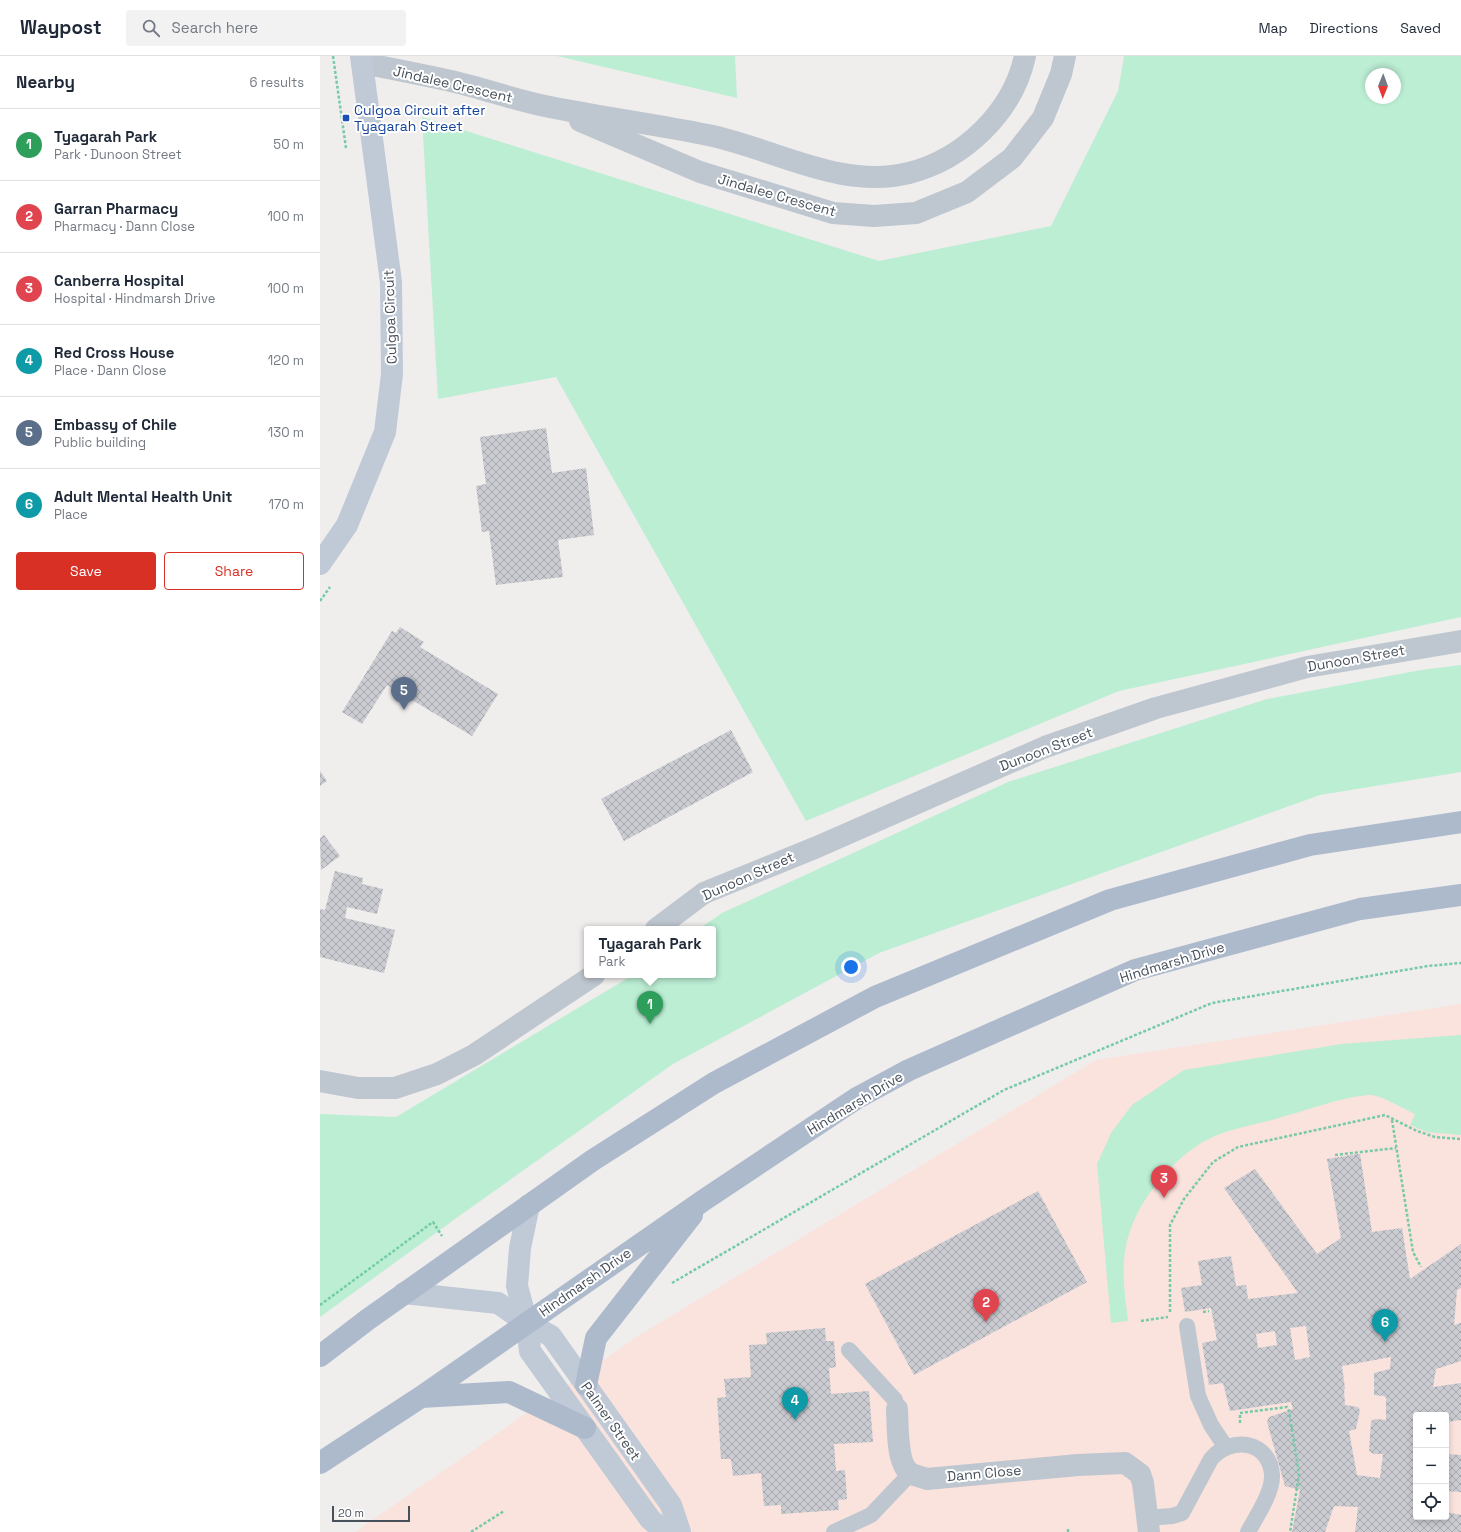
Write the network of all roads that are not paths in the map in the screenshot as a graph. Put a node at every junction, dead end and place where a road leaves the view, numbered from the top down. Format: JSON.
{"nodes":[{"id":1,"x":1025,"y":56,"type":"edge"},
{"id":2,"x":1065,"y":56,"type":"edge"},
{"id":3,"x":361,"y":59,"type":"edge"},
{"id":4,"x":544,"y":106,"type":"junction"},
{"id":5,"x":320,"y":564,"type":"edge"},
{"id":6,"x":1461,"y":641,"type":"edge"},
{"id":7,"x":1461,"y":822,"type":"edge"},
{"id":8,"x":1461,"y":895,"type":"edge"},
{"id":9,"x":660,"y":926,"type":"edge"},
{"id":10,"x":590,"y":978,"type":"edge"},
{"id":11,"x":320,"y":1081,"type":"edge"},
{"id":12,"x":704,"y":1200,"type":"junction"},
{"id":13,"x":529,"y":1205,"type":"junction"},
{"id":14,"x":404,"y":1293,"type":"junction"},
{"id":15,"x":527,"y":1323,"type":"junction"},
{"id":16,"x":1187,"y":1326,"type":"dead end"},
{"id":17,"x":849,"y":1350,"type":"dead end"},
{"id":18,"x":320,"y":1356,"type":"edge"},
{"id":19,"x":586,"y":1385,"type":"junction"},
{"id":20,"x":422,"y":1397,"type":"junction"},
{"id":21,"x":897,"y":1409,"type":"joint"},
{"id":22,"x":585,"y":1428,"type":"junction"},
{"id":23,"x":1225,"y":1446,"type":"junction"},
{"id":24,"x":320,"y":1463,"type":"edge"},
{"id":25,"x":910,"y":1474,"type":"junction"},
{"id":26,"x":1148,"y":1525,"type":"edge"},
{"id":27,"x":665,"y":1532,"type":"edge"},
{"id":28,"x":680,"y":1532,"type":"edge"},
{"id":29,"x":834,"y":1532,"type":"edge"},
{"id":30,"x":1248,"y":1532,"type":"edge"}],
"edges":[{"from":1,"to":4,"type":"street","name":"Jindalee Crescent"},
{"from":2,"to":4,"type":"street","name":"Jindalee Crescent"},
{"from":3,"to":4,"type":"street","name":"Jindalee Crescent"},
{"from":3,"to":5,"type":"street","name":"Culgoa Circuit"},
{"from":6,"to":9,"type":"street","name":"Dunoon Street"},
{"from":7,"to":13,"type":"main road"},
{"from":8,"to":12,"type":"main road","name":"Hindmarsh Drive"},
{"from":10,"to":11,"type":"street"},
{"from":12,"to":15,"type":"main road","name":"Hindmarsh Drive"},
{"from":12,"to":19,"type":"main road"},
{"from":13,"to":14,"type":"main road"},
{"from":13,"to":15,"type":"street","name":"Palmer Street"},
{"from":14,"to":15,"type":"street","name":"Palmer Street"},
{"from":14,"to":18,"type":"main road"},
{"from":15,"to":19,"type":"street","name":"Palmer Street"},
{"from":15,"to":20,"type":"main road","name":"Hindmarsh Drive"},
{"from":15,"to":22,"type":"street","name":"Palmer Street"},
{"from":16,"to":23,"type":"lane"},
{"from":17,"to":21,"type":"lane"},
{"from":19,"to":28,"type":"street","name":"Palmer Street"},
{"from":20,"to":22,"type":"main road"},
{"from":20,"to":24,"type":"main road","name":"Hindmarsh Drive"},
{"from":21,"to":25,"type":"street"},
{"from":22,"to":27,"type":"street","name":"Palmer Street"},
{"from":23,"to":26,"type":"lane"},
{"from":23,"to":30,"type":"lane"},
{"from":25,"to":26,"type":"street","name":"Dann Close"},
{"from":25,"to":29,"type":"lane"}]}
